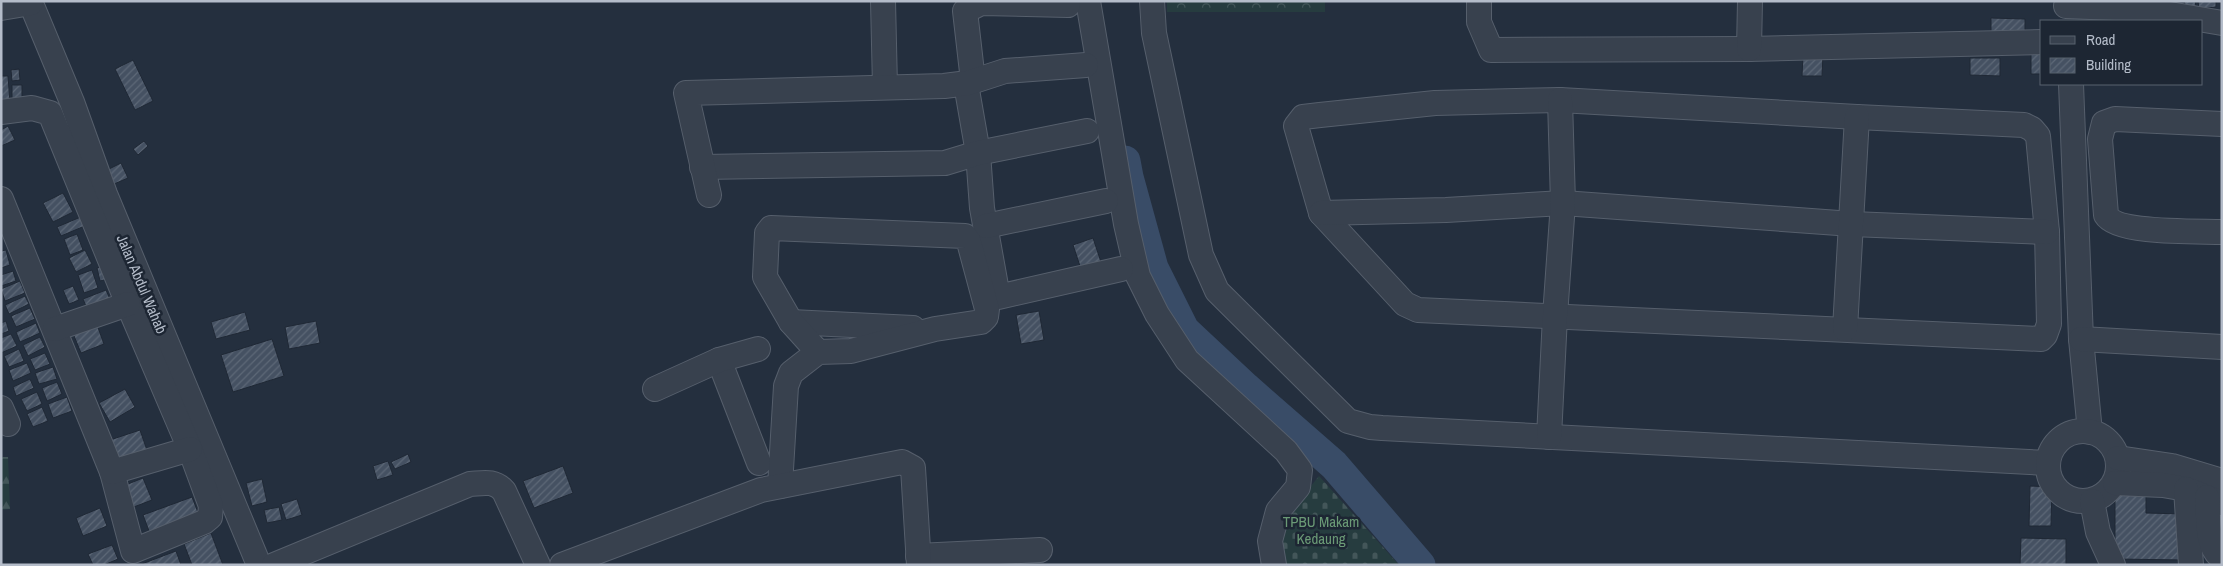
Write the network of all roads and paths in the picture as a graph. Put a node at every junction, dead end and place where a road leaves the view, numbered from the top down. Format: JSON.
{"nodes":[{"id":1,"x":883,"y":1,"type":"edge"},
{"id":2,"x":1152,"y":1,"type":"edge"},
{"id":3,"x":1479,"y":1,"type":"edge"},
{"id":4,"x":1750,"y":1,"type":"edge"},
{"id":5,"x":30,"y":2,"type":"edge"},
{"id":6,"x":1078,"y":3,"type":"edge"},
{"id":7,"x":964,"y":6,"type":"edge"},
{"id":8,"x":1,"y":8,"type":"edge"},
{"id":9,"x":2067,"y":10,"type":"edge"},
{"id":10,"x":2222,"y":23,"type":"edge"},
{"id":11,"x":2040,"y":42,"type":"edge"},
{"id":12,"x":1749,"y":49,"type":"junction"},
{"id":13,"x":1086,"y":65,"type":"dead end"},
{"id":14,"x":970,"y":82,"type":"junction"},
{"id":15,"x":2071,"y":85,"type":"edge"},
{"id":16,"x":886,"y":87,"type":"junction"},
{"id":17,"x":1560,"y":100,"type":"junction"},
{"id":18,"x":1,"y":112,"type":"edge"},
{"id":19,"x":1857,"y":117,"type":"junction"},
{"id":20,"x":2222,"y":124,"type":"edge"},
{"id":21,"x":1087,"y":131,"type":"dead end"},
{"id":22,"x":978,"y":153,"type":"junction"},
{"id":23,"x":702,"y":166,"type":"junction"},
{"id":24,"x":709,"y":195,"type":"dead end"},
{"id":25,"x":1,"y":198,"type":"edge"},
{"id":26,"x":1106,"y":201,"type":"dead end"},
{"id":27,"x":1564,"y":203,"type":"junction"},
{"id":28,"x":1321,"y":213,"type":"junction"},
{"id":29,"x":1852,"y":224,"type":"junction"},
{"id":30,"x":986,"y":226,"type":"junction"},
{"id":31,"x":2047,"y":232,"type":"junction"},
{"id":32,"x":2222,"y":232,"type":"edge"},
{"id":33,"x":9,"y":238,"type":"edge"},
{"id":34,"x":1121,"y":269,"type":"dead end"},
{"id":35,"x":128,"y":304,"type":"junction"},
{"id":36,"x":1555,"y":316,"type":"junction"},
{"id":37,"x":791,"y":322,"type":"junction"},
{"id":38,"x":935,"y":328,"type":"junction"},
{"id":39,"x":55,"y":329,"type":"junction"},
{"id":40,"x":1845,"y":329,"type":"junction"},
{"id":41,"x":2080,"y":339,"type":"junction"},
{"id":42,"x":2222,"y":347,"type":"edge"},
{"id":43,"x":758,"y":349,"type":"dead end"},
{"id":44,"x":719,"y":360,"type":"junction"},
{"id":45,"x":806,"y":361,"type":"junction"},
{"id":46,"x":655,"y":389,"type":"dead end"},
{"id":47,"x":746,"y":427,"type":"junction"},
{"id":48,"x":783,"y":430,"type":"junction"},
{"id":49,"x":2090,"y":432,"type":"junction"},
{"id":50,"x":1549,"y":437,"type":"junction"},
{"id":51,"x":190,"y":449,"type":"junction"},
{"id":52,"x":2118,"y":458,"type":"junction"},
{"id":53,"x":759,"y":463,"type":"dead end"},
{"id":54,"x":2048,"y":463,"type":"junction"},
{"id":55,"x":112,"y":472,"type":"junction"},
{"id":56,"x":2114,"y":483,"type":"junction"},
{"id":57,"x":780,"y":486,"type":"junction"},
{"id":58,"x":2209,"y":492,"type":"edge"},
{"id":59,"x":2092,"y":501,"type":"junction"},
{"id":60,"x":1040,"y":550,"type":"dead end"},
{"id":61,"x":135,"y":558,"type":"edge"},
{"id":62,"x":2222,"y":558,"type":"edge"},
{"id":63,"x":919,"y":560,"type":"edge"},
{"id":64,"x":259,"y":565,"type":"edge"},
{"id":65,"x":274,"y":565,"type":"edge"},
{"id":66,"x":538,"y":565,"type":"edge"},
{"id":67,"x":562,"y":565,"type":"edge"},
{"id":68,"x":1274,"y":565,"type":"edge"},
{"id":69,"x":2113,"y":565,"type":"edge"},
{"id":70,"x":2191,"y":565,"type":"edge"}],
"edges":[{"from":1,"to":16,"type":"street"},
{"from":2,"to":50,"type":"street"},
{"from":3,"to":12,"type":"street"},
{"from":4,"to":12,"type":"street"},
{"from":5,"to":8,"type":"street"},
{"from":5,"to":64,"type":"street","name":"Jalan Abdul Wahab"},
{"from":6,"to":7,"type":"street"},
{"from":6,"to":68,"type":"street"},
{"from":7,"to":14,"type":"street"},
{"from":9,"to":10,"type":"street"},
{"from":11,"to":12,"type":"street"},
{"from":13,"to":14,"type":"street"},
{"from":14,"to":16,"type":"street"},
{"from":14,"to":22,"type":"street"},
{"from":15,"to":41,"type":"street"},
{"from":16,"to":23,"type":"street"},
{"from":17,"to":19,"type":"street"},
{"from":17,"to":27,"type":"street"},
{"from":17,"to":28,"type":"street"},
{"from":18,"to":35,"type":"street"},
{"from":19,"to":29,"type":"street"},
{"from":19,"to":31,"type":"street"},
{"from":20,"to":32,"type":"street"},
{"from":21,"to":22,"type":"street"},
{"from":22,"to":23,"type":"street"},
{"from":22,"to":30,"type":"street"},
{"from":23,"to":24,"type":"street"},
{"from":25,"to":33,"type":"street"},
{"from":26,"to":30,"type":"street"},
{"from":27,"to":28,"type":"street"},
{"from":27,"to":29,"type":"street"},
{"from":27,"to":36,"type":"street"},
{"from":28,"to":36,"type":"street"},
{"from":29,"to":31,"type":"street"},
{"from":29,"to":40,"type":"street"},
{"from":30,"to":34,"type":"street"},
{"from":31,"to":40,"type":"street"},
{"from":33,"to":39,"type":"street"},
{"from":35,"to":39,"type":"street"},
{"from":35,"to":51,"type":"street"},
{"from":36,"to":40,"type":"street"},
{"from":36,"to":50,"type":"street"},
{"from":37,"to":38,"type":"street"},
{"from":37,"to":38,"type":"street"},
{"from":37,"to":45,"type":"street"},
{"from":38,"to":45,"type":"street"},
{"from":39,"to":55,"type":"street"},
{"from":41,"to":42,"type":"street"},
{"from":41,"to":49,"type":"street"},
{"from":43,"to":44,"type":"street"},
{"from":44,"to":46,"type":"street"},
{"from":44,"to":47,"type":"street"},
{"from":45,"to":48,"type":"street"},
{"from":47,"to":48,"type":"street"},
{"from":47,"to":53,"type":"street"},
{"from":48,"to":57,"type":"street"},
{"from":49,"to":52,"type":"street"},
{"from":49,"to":54,"type":"street"},
{"from":50,"to":54,"type":"street"},
{"from":51,"to":55,"type":"street"},
{"from":51,"to":61,"type":"street"},
{"from":52,"to":56,"type":"street"},
{"from":52,"to":58,"type":"street"},
{"from":54,"to":59,"type":"street"},
{"from":55,"to":61,"type":"street"},
{"from":56,"to":58,"type":"street"},
{"from":56,"to":59,"type":"street"},
{"from":57,"to":63,"type":"street"},
{"from":57,"to":67,"type":"street"},
{"from":58,"to":62,"type":"street"},
{"from":58,"to":70,"type":"street"},
{"from":59,"to":69,"type":"street"},
{"from":60,"to":63,"type":"street"},
{"from":65,"to":66,"type":"street"}]}
